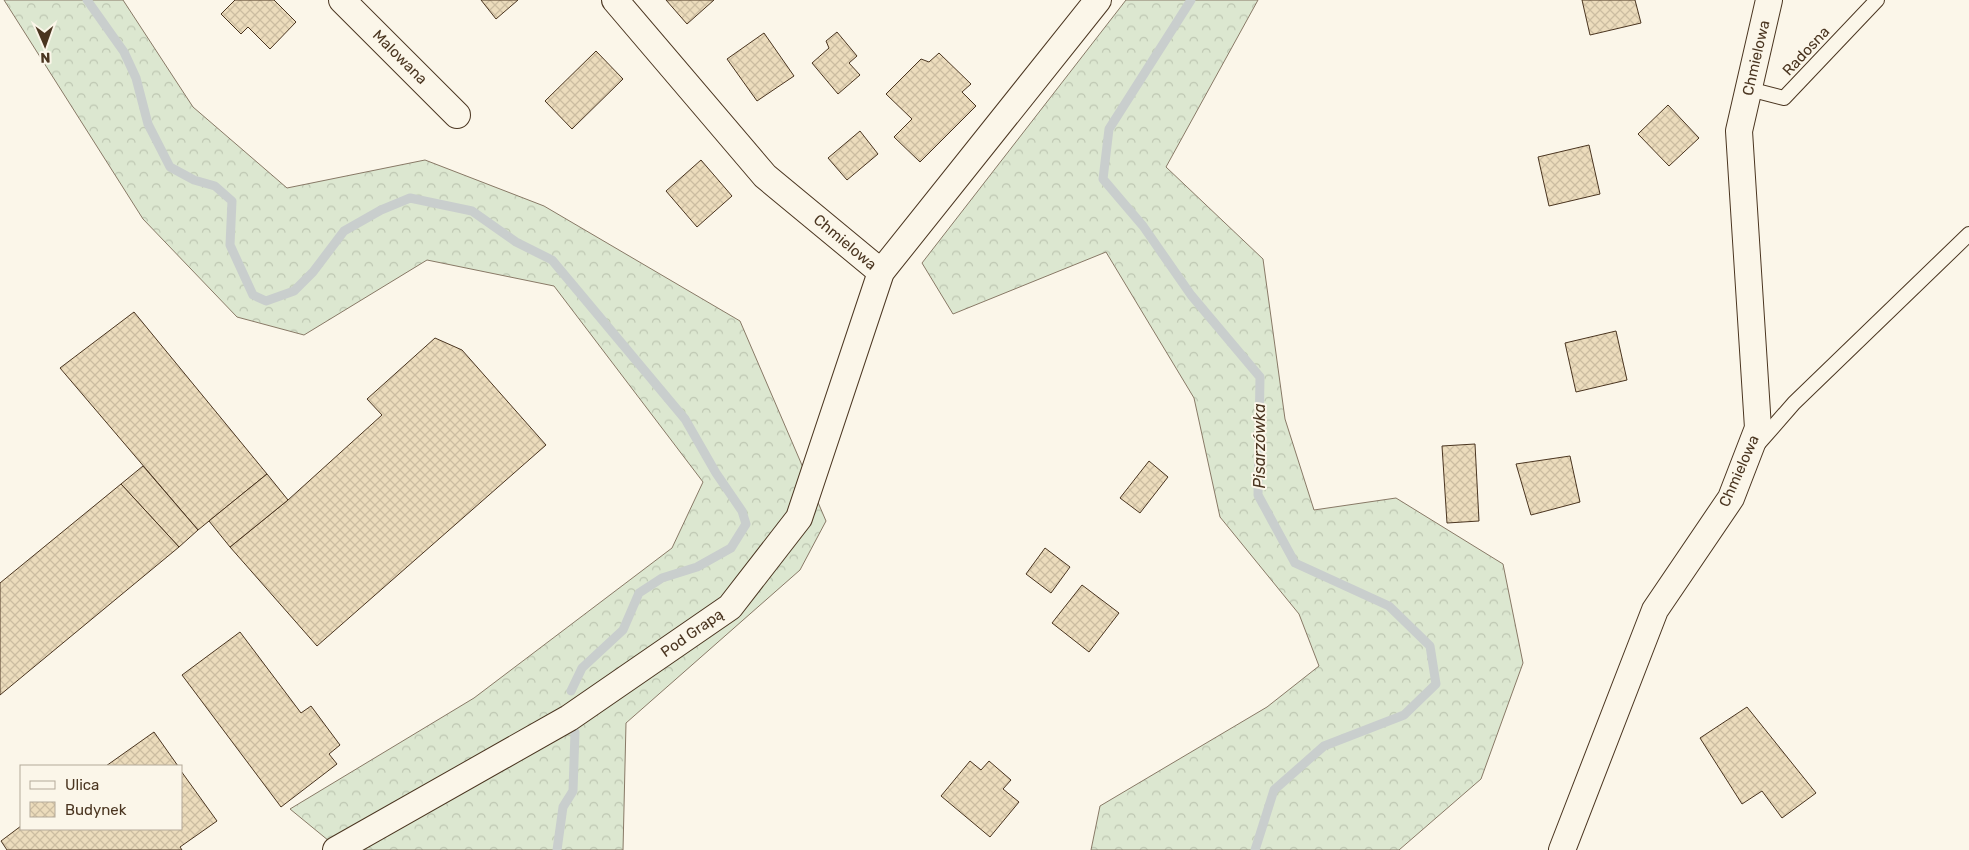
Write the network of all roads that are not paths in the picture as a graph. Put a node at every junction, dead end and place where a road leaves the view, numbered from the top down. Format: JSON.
{"nodes":[{"id":1,"x":342,"y":0,"type":"edge"},
{"id":2,"x":615,"y":0,"type":"edge"},
{"id":3,"x":1098,"y":0,"type":"edge"},
{"id":4,"x":1770,"y":0,"type":"edge"},
{"id":5,"x":1877,"y":0,"type":"edge"},
{"id":6,"x":1749,"y":89,"type":"junction"},
{"id":7,"x":457,"y":114,"type":"dead end"},
{"id":8,"x":1969,"y":234,"type":"edge"},
{"id":9,"x":881,"y":272,"type":"junction"},
{"id":10,"x":1748,"y":452,"type":"junction"},
{"id":11,"x":336,"y":850,"type":"edge"},
{"id":12,"x":1562,"y":850,"type":"edge"}],
"edges":[{"from":1,"to":7,"type":"street","name":"Malowana"},
{"from":2,"to":9,"type":"street","name":"Chmielowa"},
{"from":3,"to":9,"type":"street","name":"Chmielowa"},
{"from":4,"to":6,"type":"street","name":"Chmielowa"},
{"from":5,"to":6,"type":"lane","name":"Radosna"},
{"from":6,"to":10,"type":"street","name":"Chmielowa"},
{"from":8,"to":10,"type":"lane"},
{"from":9,"to":11,"type":"street","name":"Pod Grapą"},
{"from":10,"to":12,"type":"street","name":"Chmielowa"}]}
